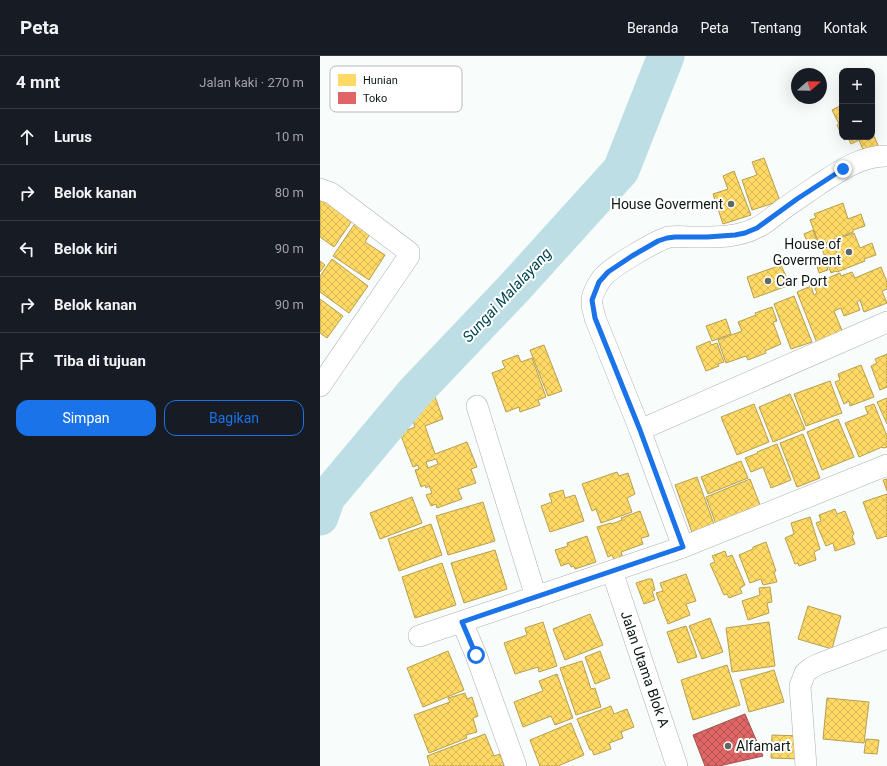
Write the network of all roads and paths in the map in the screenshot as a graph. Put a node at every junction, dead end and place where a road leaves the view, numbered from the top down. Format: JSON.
{"nodes":[{"id":1,"x":887,"y":156,"type":"edge"},
{"id":2,"x":320,"y":189,"type":"edge"},
{"id":3,"x":887,"y":322,"type":"edge"},
{"id":4,"x":320,"y":386,"type":"edge"},
{"id":5,"x":477,"y":406,"type":"dead end"},
{"id":6,"x":640,"y":430,"type":"junction"},
{"id":7,"x":887,"y":465,"type":"edge"},
{"id":8,"x":683,"y":547,"type":"junction"},
{"id":9,"x":612,"y":571,"type":"junction"},
{"id":10,"x":536,"y":597,"type":"junction"},
{"id":11,"x":462,"y":622,"type":"junction"},
{"id":12,"x":419,"y":636,"type":"dead end"},
{"id":13,"x":887,"y":638,"type":"edge"},
{"id":14,"x":516,"y":766,"type":"edge"},
{"id":15,"x":677,"y":766,"type":"edge"},
{"id":16,"x":806,"y":766,"type":"edge"}],
"edges":[{"from":1,"to":6,"type":"street"},
{"from":2,"to":4,"type":"street"},
{"from":3,"to":6,"type":"street"},
{"from":5,"to":10,"type":"street"},
{"from":6,"to":8,"type":"street"},
{"from":7,"to":8,"type":"street"},
{"from":8,"to":9,"type":"street"},
{"from":9,"to":10,"type":"street"},
{"from":9,"to":15,"type":"street","name":"Jalan Utama Blok A"},
{"from":10,"to":11,"type":"street"},
{"from":11,"to":12,"type":"street"},
{"from":11,"to":14,"type":"street"},
{"from":13,"to":16,"type":"street"}]}
